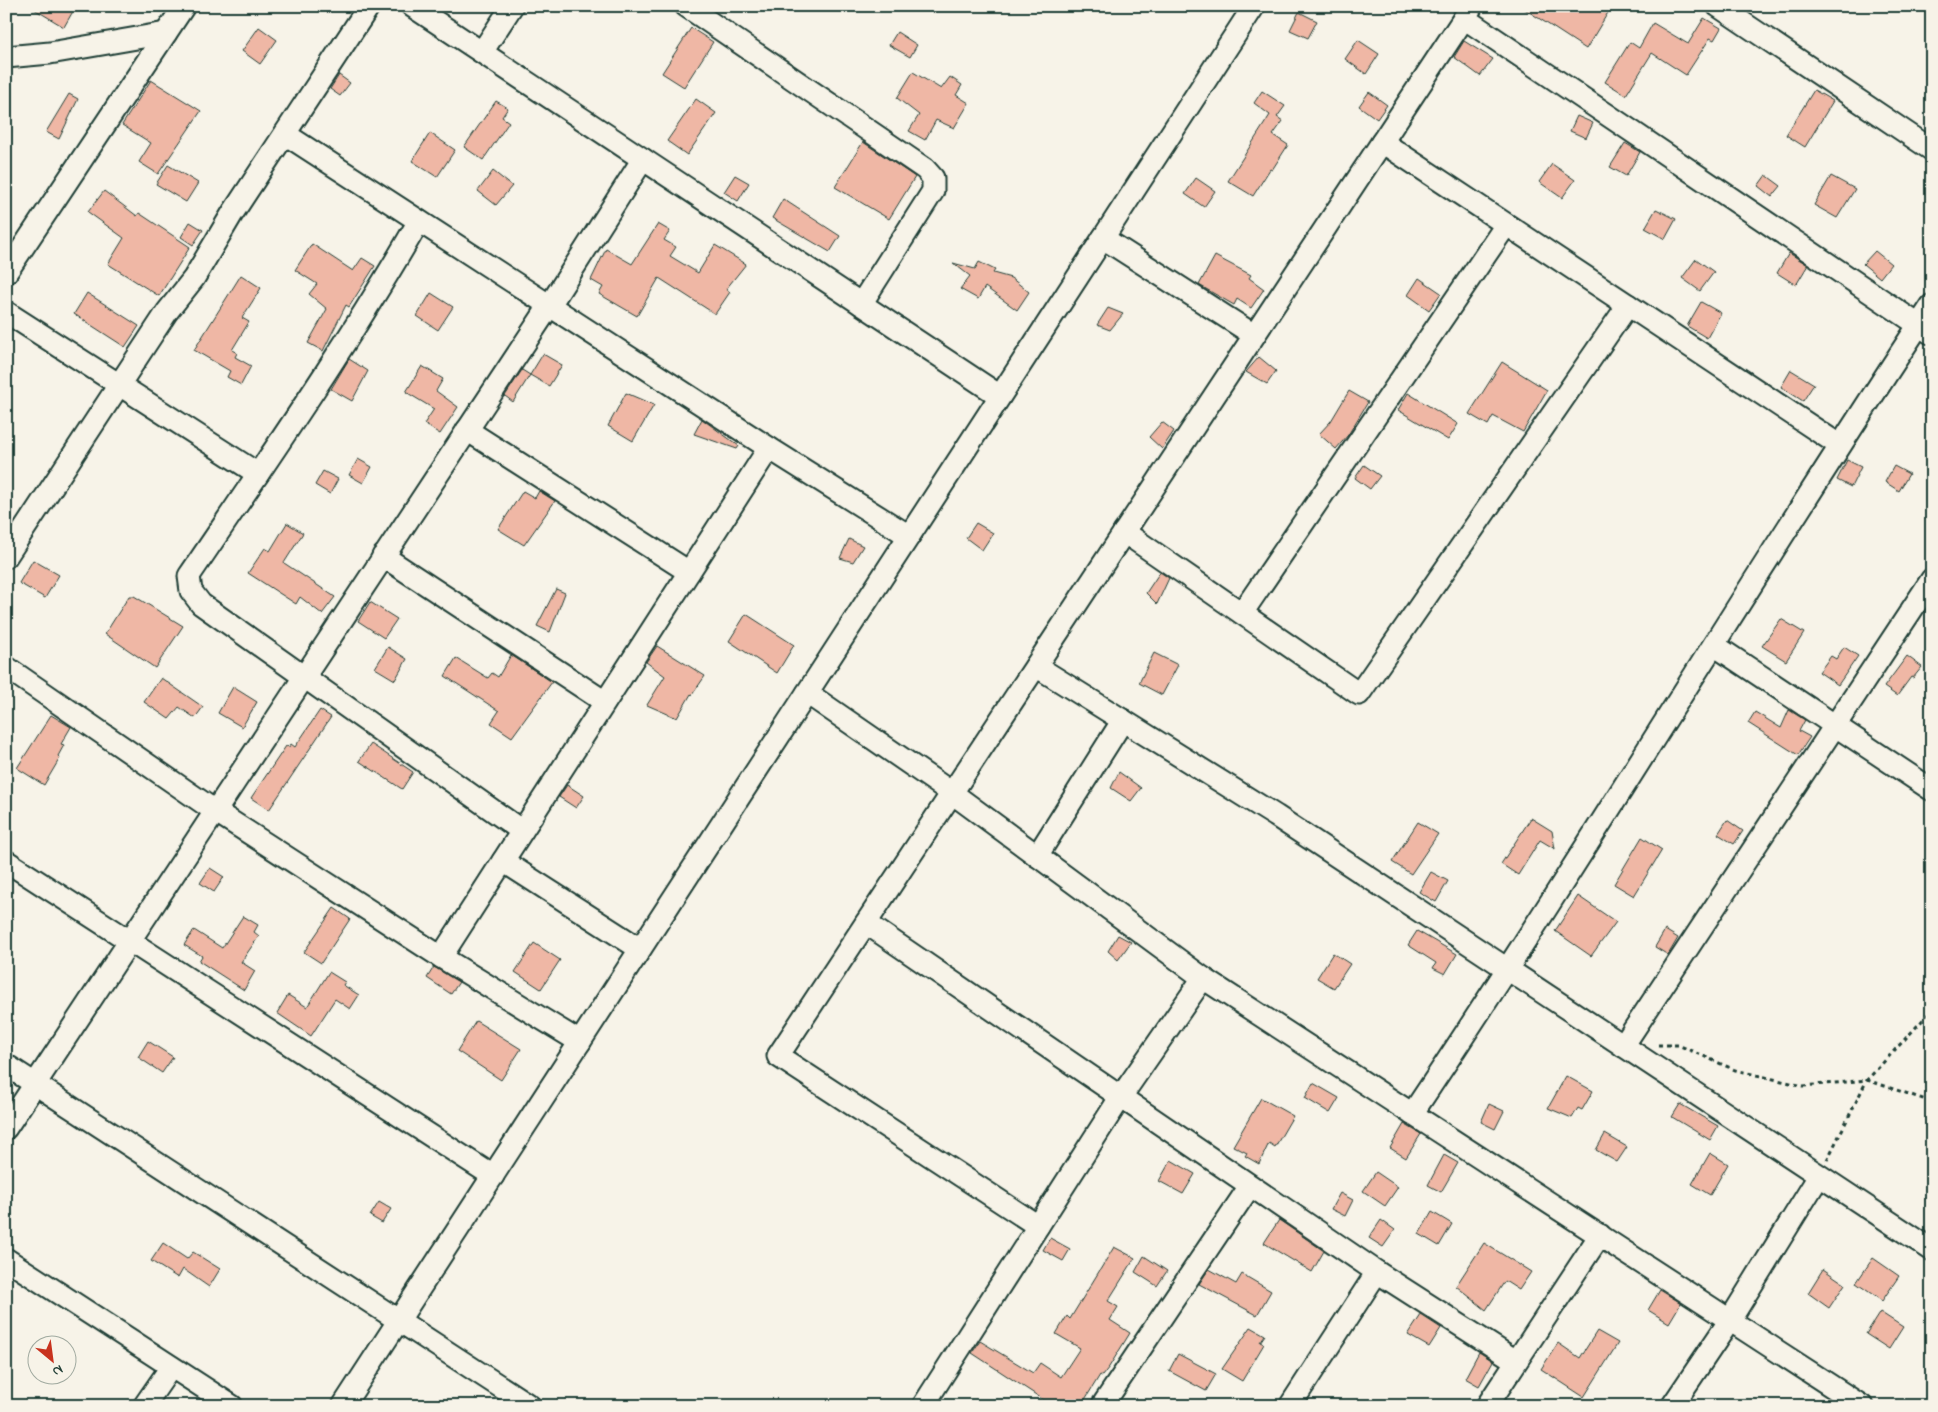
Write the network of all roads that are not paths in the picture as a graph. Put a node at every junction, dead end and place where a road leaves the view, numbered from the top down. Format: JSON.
{"nodes":[{"id":1,"x":184,"y":6,"type":"edge"},
{"id":2,"x":369,"y":6,"type":"edge"},
{"id":3,"x":412,"y":6,"type":"edge"},
{"id":4,"x":512,"y":6,"type":"edge"},
{"id":5,"x":686,"y":6,"type":"edge"},
{"id":6,"x":1254,"y":6,"type":"edge"},
{"id":7,"x":1718,"y":6,"type":"edge"},
{"id":8,"x":1468,"y":12,"type":"edge"},
{"id":9,"x":166,"y":33,"type":"junction"},
{"id":10,"x":482,"y":52,"type":"junction"},
{"id":11,"x":6,"y":57,"type":"edge"},
{"id":12,"x":285,"y":134,"type":"junction"},
{"id":13,"x":1382,"y":142,"type":"junction"},
{"id":14,"x":1932,"y":150,"type":"edge"},
{"id":15,"x":643,"y":159,"type":"junction"},
{"id":16,"x":419,"y":221,"type":"junction"},
{"id":17,"x":1506,"y":225,"type":"junction"},
{"id":18,"x":1103,"y":238,"type":"junction"},
{"id":19,"x":6,"y":273,"type":"edge"},
{"id":20,"x":861,"y":304,"type":"junction"},
{"id":21,"x":550,"y":305,"type":"junction"},
{"id":22,"x":1628,"y":305,"type":"junction"},
{"id":23,"x":1932,"y":305,"type":"edge"},
{"id":24,"x":6,"y":312,"type":"edge"},
{"id":25,"x":1925,"y":330,"type":"edge"},
{"id":26,"x":1254,"y":335,"type":"junction"},
{"id":27,"x":120,"y":385,"type":"junction"},
{"id":28,"x":1000,"y":396,"type":"junction"},
{"id":29,"x":467,"y":430,"type":"junction"},
{"id":30,"x":1839,"y":445,"type":"junction"},
{"id":31,"x":769,"y":448,"type":"junction"},
{"id":32,"x":258,"y":474,"type":"junction"},
{"id":33,"x":1124,"y":532,"type":"junction"},
{"id":34,"x":910,"y":536,"type":"junction"},
{"id":35,"x":383,"y":556,"type":"junction"},
{"id":36,"x":6,"y":557,"type":"edge"},
{"id":37,"x":689,"y":572,"type":"junction"},
{"id":38,"x":1932,"y":579,"type":"edge"},
{"id":39,"x":1242,"y":613,"type":"junction"},
{"id":40,"x":1714,"y":645,"type":"junction"},
{"id":41,"x":1036,"y":666,"type":"junction"},
{"id":42,"x":6,"y":667,"type":"edge"},
{"id":43,"x":304,"y":676,"type":"junction"},
{"id":44,"x":807,"y":693,"type":"junction"},
{"id":45,"x":606,"y":702,"type":"junction"},
{"id":46,"x":1123,"y":720,"type":"junction"},
{"id":47,"x":1834,"y":725,"type":"junction"},
{"id":48,"x":1932,"y":790,"type":"edge"},
{"id":49,"x":952,"y":793,"type":"junction"},
{"id":50,"x":216,"y":811,"type":"junction"},
{"id":51,"x":522,"y":831,"type":"junction"},
{"id":52,"x":1037,"y":856,"type":"junction"},
{"id":53,"x":6,"y":861,"type":"edge"},
{"id":54,"x":503,"y":861,"type":"junction"},
{"id":55,"x":866,"y":923,"type":"junction"},
{"id":56,"x":130,"y":941,"type":"junction"},
{"id":57,"x":640,"y":949,"type":"junction"},
{"id":58,"x":441,"y":957,"type":"junction"},
{"id":59,"x":1509,"y":970,"type":"junction"},
{"id":60,"x":1203,"y":978,"type":"junction"},
{"id":61,"x":580,"y":1042,"type":"junction"},
{"id":62,"x":1623,"y":1046,"type":"junction"},
{"id":63,"x":6,"y":1065,"type":"edge"},
{"id":64,"x":36,"y":1084,"type":"junction"},
{"id":65,"x":1120,"y":1098,"type":"junction"},
{"id":66,"x":1412,"y":1114,"type":"junction"},
{"id":67,"x":6,"y":1128,"type":"edge"},
{"id":68,"x":492,"y":1176,"type":"junction"},
{"id":69,"x":1819,"y":1176,"type":"junction"},
{"id":70,"x":1250,"y":1186,"type":"junction"},
{"id":71,"x":1038,"y":1226,"type":"junction"},
{"id":72,"x":1600,"y":1235,"type":"junction"},
{"id":73,"x":1932,"y":1250,"type":"edge"},
{"id":74,"x":6,"y":1259,"type":"edge"},
{"id":75,"x":1377,"y":1272,"type":"junction"},
{"id":76,"x":398,"y":1320,"type":"junction"},
{"id":77,"x":1730,"y":1320,"type":"junction"},
{"id":78,"x":1516,"y":1361,"type":"junction"},
{"id":79,"x":171,"y":1367,"type":"junction"},
{"id":80,"x":1859,"y":1405,"type":"edge"},
{"id":81,"x":144,"y":1406,"type":"edge"},
{"id":82,"x":232,"y":1406,"type":"edge"},
{"id":83,"x":343,"y":1406,"type":"edge"},
{"id":84,"x":530,"y":1406,"type":"edge"},
{"id":85,"x":923,"y":1406,"type":"edge"},
{"id":86,"x":1102,"y":1406,"type":"edge"},
{"id":87,"x":1290,"y":1406,"type":"edge"},
{"id":88,"x":1487,"y":1406,"type":"edge"},
{"id":89,"x":1672,"y":1406,"type":"edge"}],
"edges":[{"from":1,"to":9,"type":"street"},
{"from":2,"to":12,"type":"street"},
{"from":3,"to":10,"type":"street"},
{"from":4,"to":10,"type":"street"},
{"from":5,"to":20,"type":"street"},
{"from":6,"to":18,"type":"street"},
{"from":7,"to":14,"type":"street"},
{"from":8,"to":13,"type":"street"},
{"from":8,"to":25,"type":"street"},
{"from":9,"to":11,"type":"street"},
{"from":9,"to":19,"type":"street"},
{"from":10,"to":15,"type":"street"},
{"from":12,"to":16,"type":"street"},
{"from":12,"to":27,"type":"street"},
{"from":13,"to":17,"type":"street"},
{"from":13,"to":26,"type":"street"},
{"from":15,"to":20,"type":"street"},
{"from":15,"to":21,"type":"street"},
{"from":16,"to":21,"type":"street"},
{"from":16,"to":32,"type":"street"},
{"from":17,"to":22,"type":"street"},
{"from":17,"to":39,"type":"street"},
{"from":18,"to":26,"type":"street"},
{"from":18,"to":28,"type":"street"},
{"from":20,"to":28,"type":"street"},
{"from":21,"to":29,"type":"street"},
{"from":21,"to":31,"type":"street"},
{"from":22,"to":30,"type":"street"},
{"from":22,"to":39,"type":"street"},
{"from":23,"to":25,"type":"street"},
{"from":24,"to":27,"type":"street"},
{"from":25,"to":30,"type":"street"},
{"from":26,"to":33,"type":"street"},
{"from":27,"to":32,"type":"street"},
{"from":27,"to":36,"type":"street"},
{"from":28,"to":34,"type":"street"},
{"from":29,"to":35,"type":"street"},
{"from":29,"to":37,"type":"street"},
{"from":30,"to":40,"type":"street"},
{"from":31,"to":34,"type":"street"},
{"from":31,"to":37,"type":"street"},
{"from":32,"to":43,"type":"street"},
{"from":33,"to":39,"type":"street"},
{"from":33,"to":41,"type":"street"},
{"from":34,"to":44,"type":"street"},
{"from":35,"to":43,"type":"street"},
{"from":35,"to":45,"type":"street"},
{"from":37,"to":45,"type":"street"},
{"from":38,"to":47,"type":"street"},
{"from":40,"to":47,"type":"street"},
{"from":40,"to":59,"type":"street"},
{"from":41,"to":46,"type":"street"},
{"from":41,"to":49,"type":"street"},
{"from":42,"to":50,"type":"street"},
{"from":43,"to":50,"type":"street"},
{"from":43,"to":51,"type":"street"},
{"from":44,"to":49,"type":"street"},
{"from":44,"to":57,"type":"street"},
{"from":45,"to":51,"type":"street"},
{"from":46,"to":52,"type":"street"},
{"from":46,"to":59,"type":"street"},
{"from":47,"to":48,"type":"street"},
{"from":47,"to":62,"type":"street"},
{"from":49,"to":52,"type":"street"},
{"from":49,"to":55,"type":"street"},
{"from":50,"to":56,"type":"street"},
{"from":50,"to":58,"type":"street"},
{"from":51,"to":54,"type":"street"},
{"from":52,"to":60,"type":"street"},
{"from":53,"to":56,"type":"street"},
{"from":54,"to":57,"type":"street"},
{"from":54,"to":58,"type":"street"},
{"from":55,"to":65,"type":"street"},
{"from":55,"to":71,"type":"street"},
{"from":56,"to":64,"type":"street"},
{"from":56,"to":68,"type":"street"},
{"from":57,"to":61,"type":"street"},
{"from":58,"to":61,"type":"street"},
{"from":59,"to":62,"type":"street"},
{"from":59,"to":66,"type":"street"},
{"from":60,"to":65,"type":"street"},
{"from":60,"to":66,"type":"street"},
{"from":61,"to":68,"type":"street"},
{"from":62,"to":69,"type":"street"},
{"from":63,"to":64,"type":"street"},
{"from":64,"to":67,"type":"street"},
{"from":64,"to":76,"type":"street"},
{"from":65,"to":70,"type":"street"},
{"from":65,"to":71,"type":"street"},
{"from":66,"to":72,"type":"street"},
{"from":68,"to":76,"type":"street"},
{"from":69,"to":73,"type":"street"},
{"from":69,"to":77,"type":"street"},
{"from":70,"to":75,"type":"street"},
{"from":70,"to":86,"type":"street"},
{"from":71,"to":85,"type":"street"},
{"from":72,"to":77,"type":"street"},
{"from":72,"to":78,"type":"street"},
{"from":74,"to":79,"type":"street"},
{"from":75,"to":78,"type":"street"},
{"from":75,"to":87,"type":"street"},
{"from":76,"to":83,"type":"street"},
{"from":76,"to":84,"type":"street"},
{"from":77,"to":80,"type":"street"},
{"from":77,"to":89,"type":"street"},
{"from":78,"to":88,"type":"street"},
{"from":79,"to":81,"type":"street"},
{"from":79,"to":82,"type":"street"}]}
